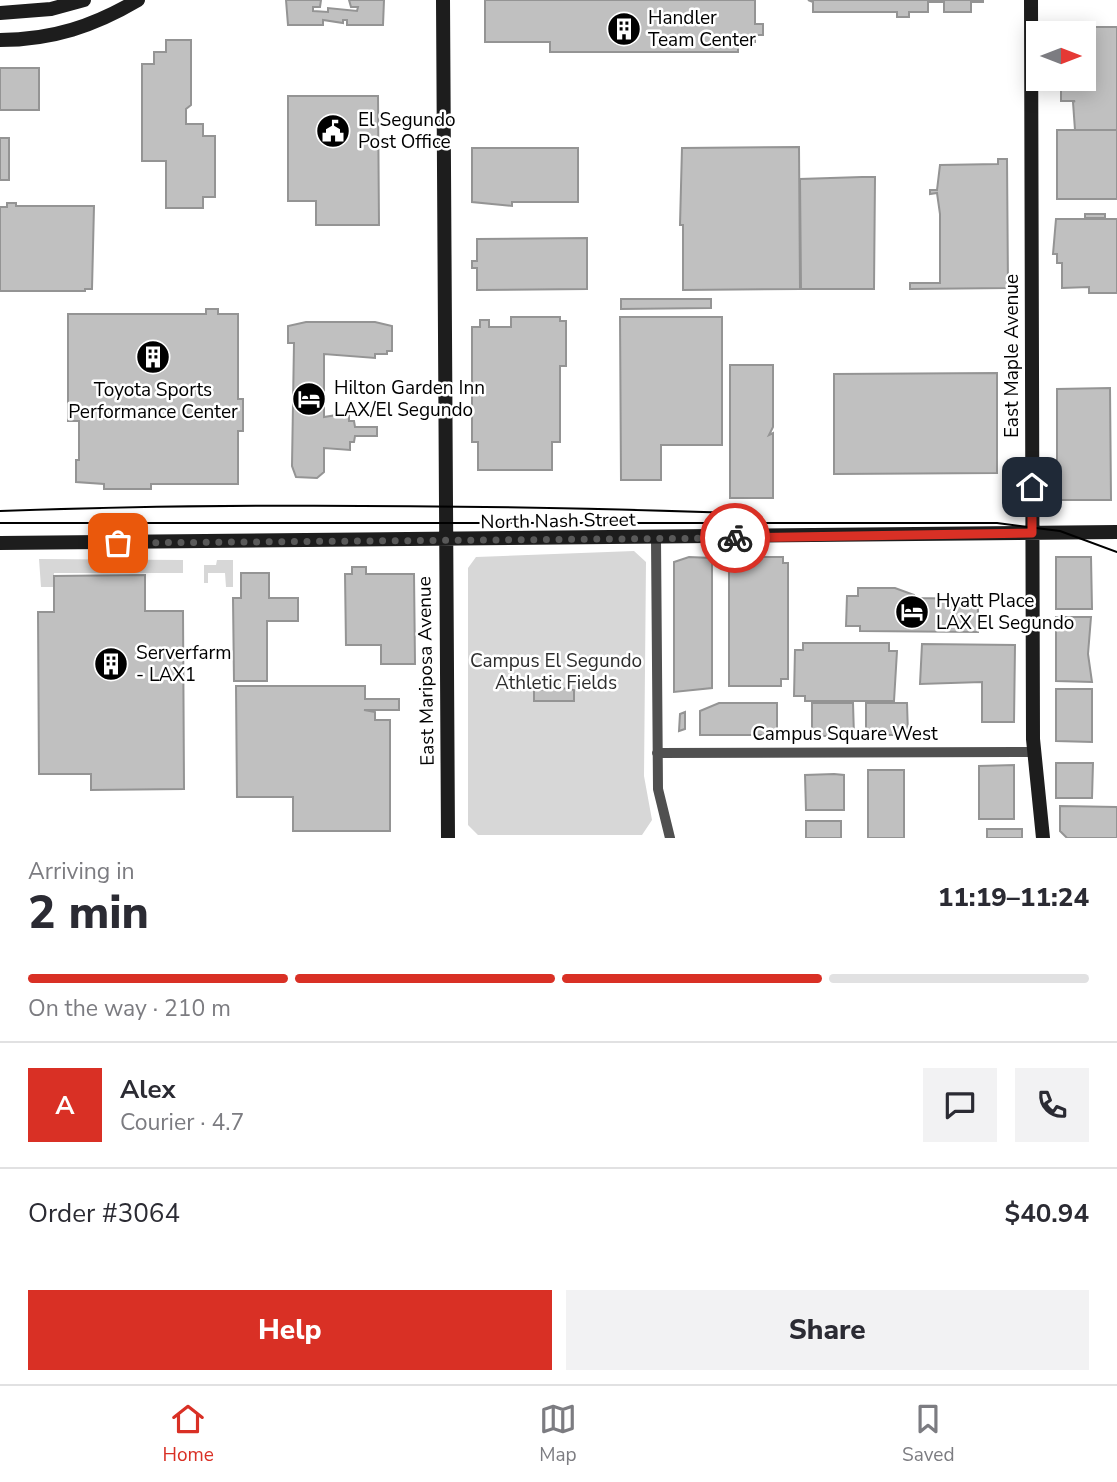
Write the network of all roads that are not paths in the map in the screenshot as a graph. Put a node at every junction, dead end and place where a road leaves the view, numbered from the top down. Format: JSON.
{"nodes":[{"id":1,"x":84,"y":0,"type":"edge"},
{"id":2,"x":138,"y":0,"type":"edge"},
{"id":3,"x":443,"y":0,"type":"edge"},
{"id":4,"x":1031,"y":0,"type":"edge"},
{"id":5,"x":0,"y":13,"type":"edge"},
{"id":6,"x":0,"y":40,"type":"edge"},
{"id":7,"x":1117,"y":532,"type":"edge"},
{"id":8,"x":1032,"y":533,"type":"junction"},
{"id":9,"x":656,"y":539,"type":"junction"},
{"id":10,"x":444,"y":541,"type":"junction"},
{"id":11,"x":0,"y":543,"type":"edge"},
{"id":12,"x":1034,"y":751,"type":"junction"},
{"id":13,"x":657,"y":752,"type":"junction"},
{"id":14,"x":448,"y":838,"type":"edge"},
{"id":15,"x":670,"y":838,"type":"edge"},
{"id":16,"x":1042,"y":838,"type":"edge"}],
"edges":[{"from":1,"to":5,"type":"street"},
{"from":2,"to":6,"type":"street"},
{"from":3,"to":10,"type":"street","name":"East Mariposa Avenue"},
{"from":4,"to":8,"type":"street","name":"East Maple Avenue"},
{"from":7,"to":8,"type":"street","name":"North Nash Street"},
{"from":8,"to":9,"type":"street","name":"North Nash Street"},
{"from":8,"to":12,"type":"street","name":"East Maple Avenue"},
{"from":9,"to":10,"type":"street","name":"North Nash Street"},
{"from":9,"to":13,"type":"street"},
{"from":10,"to":11,"type":"street","name":"North Nash Street"},
{"from":10,"to":14,"type":"street","name":"East Mariposa Avenue"},
{"from":12,"to":13,"type":"street","name":"Campus Square West"},
{"from":12,"to":16,"type":"street","name":"East Maple Avenue"},
{"from":13,"to":15,"type":"street"}]}
